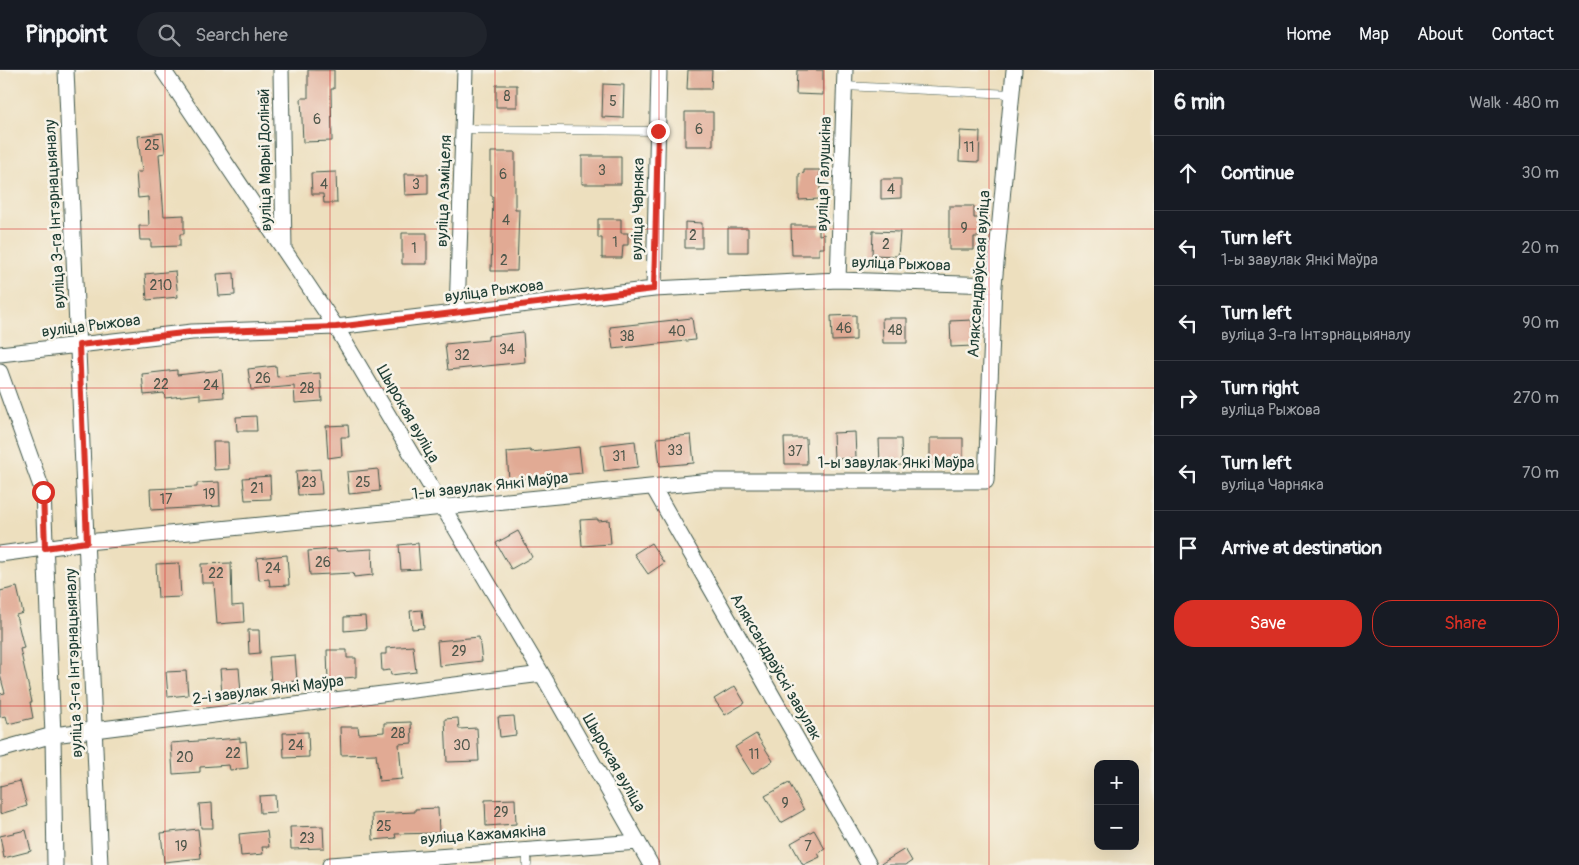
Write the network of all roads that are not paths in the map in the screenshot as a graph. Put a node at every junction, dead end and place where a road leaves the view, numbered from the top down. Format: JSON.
{"nodes":[{"id":1,"x":66,"y":70,"type":"edge"},
{"id":2,"x":164,"y":70,"type":"edge"},
{"id":3,"x":281,"y":70,"type":"edge"},
{"id":4,"x":465,"y":70,"type":"edge"},
{"id":5,"x":659,"y":70,"type":"edge"},
{"id":6,"x":845,"y":70,"type":"edge"},
{"id":7,"x":1014,"y":70,"type":"edge"},
{"id":8,"x":844,"y":86,"type":"junction"},
{"id":9,"x":1012,"y":94,"type":"junction"},
{"id":10,"x":464,"y":128,"type":"junction"},
{"id":11,"x":658,"y":131,"type":"junction"},
{"id":12,"x":284,"y":250,"type":"junction"},
{"id":13,"x":838,"y":280,"type":"junction"},
{"id":14,"x":994,"y":285,"type":"junction"},
{"id":15,"x":654,"y":289,"type":"junction"},
{"id":16,"x":458,"y":313,"type":"junction"},
{"id":17,"x":336,"y":327,"type":"junction"},
{"id":18,"x":79,"y":345,"type":"junction"},
{"id":19,"x":0,"y":354,"type":"edge"},
{"id":20,"x":0,"y":372,"type":"edge"},
{"id":21,"x":986,"y":481,"type":"joint"},
{"id":22,"x":653,"y":487,"type":"junction"},
{"id":23,"x":443,"y":509,"type":"junction"},
{"id":24,"x":87,"y":542,"type":"junction"},
{"id":25,"x":45,"y":548,"type":"junction"},
{"id":26,"x":0,"y":554,"type":"edge"},
{"id":27,"x":542,"y":674,"type":"junction"},
{"id":28,"x":94,"y":730,"type":"junction"},
{"id":29,"x":53,"y":736,"type":"junction"},
{"id":30,"x":0,"y":750,"type":"edge"},
{"id":31,"x":638,"y":842,"type":"junction"},
{"id":32,"x":527,"y":850,"type":"junction"},
{"id":33,"x":386,"y":862,"type":"edge"},
{"id":34,"x":55,"y":865,"type":"edge"},
{"id":35,"x":100,"y":865,"type":"edge"},
{"id":36,"x":330,"y":865,"type":"edge"},
{"id":37,"x":527,"y":865,"type":"edge"},
{"id":38,"x":651,"y":865,"type":"edge"},
{"id":39,"x":869,"y":865,"type":"edge"}],
"edges":[{"from":1,"to":18,"type":"street","name":"вуліца 3-га Інтэрнацыяналу"},
{"from":2,"to":12,"type":"street","name":"Шырокая вуліца"},
{"from":3,"to":12,"type":"street","name":"вуліца Марыі Долінай"},
{"from":4,"to":10,"type":"street","name":"вуліца Азміцеля"},
{"from":5,"to":11,"type":"street","name":"вуліца Чарняка"},
{"from":6,"to":8,"type":"street","name":"вуліца Галушкіна"},
{"from":7,"to":9,"type":"street","name":"Аляксандраўская вуліца"},
{"from":8,"to":9,"type":"lane"},
{"from":8,"to":13,"type":"street","name":"вуліца Галушкіна"},
{"from":9,"to":14,"type":"street","name":"Аляксандраўская вуліца"},
{"from":10,"to":11,"type":"lane"},
{"from":10,"to":16,"type":"street","name":"вуліца Азміцеля"},
{"from":11,"to":15,"type":"street","name":"вуліца Чарняка"},
{"from":12,"to":17,"type":"street","name":"Шырокая вуліца"},
{"from":13,"to":14,"type":"street","name":"вуліца Рыжова"},
{"from":13,"to":15,"type":"street","name":"вуліца Рыжова"},
{"from":14,"to":21,"type":"street","name":"Аляксандраўская вуліца"},
{"from":15,"to":16,"type":"street","name":"вуліца Рыжова"},
{"from":16,"to":17,"type":"street","name":"вуліца Рыжова"},
{"from":17,"to":18,"type":"street","name":"вуліца Рыжова"},
{"from":17,"to":23,"type":"street","name":"Шырокая вуліца"},
{"from":18,"to":19,"type":"street","name":"вуліца Рыжова"},
{"from":18,"to":24,"type":"street","name":"вуліца 3-га Інтэрнацыяналу"},
{"from":20,"to":25,"type":"street"},
{"from":21,"to":22,"type":"street","name":"1-ы завулак Янкі Маўра"},
{"from":22,"to":23,"type":"street","name":"1-ы завулак Янкі Маўра"},
{"from":22,"to":39,"type":"street","name":"Аляксандраўскі завулак"},
{"from":23,"to":24,"type":"street","name":"1-ы завулак Янкі Маўра"},
{"from":23,"to":27,"type":"street","name":"Шырокая вуліца"},
{"from":24,"to":25,"type":"street","name":"1-ы завулак Янкі Маўра"},
{"from":24,"to":28,"type":"street","name":"вуліца 3-га Інтэрнацыяналу"},
{"from":25,"to":26,"type":"street","name":"1-ы завулак Янкі Маўра"},
{"from":25,"to":29,"type":"street"},
{"from":27,"to":28,"type":"street","name":"2-і завулак Янкі Маўра"},
{"from":27,"to":31,"type":"street","name":"Шырокая вуліца"},
{"from":28,"to":29,"type":"street","name":"2-і завулак Янкі Маўра"},
{"from":28,"to":35,"type":"street","name":"вуліца 3-га Інтэрнацыяналу"},
{"from":29,"to":30,"type":"street","name":"2-і завулак Янкі Маўра"},
{"from":29,"to":34,"type":"street"},
{"from":31,"to":32,"type":"street","name":"вуліца Кажамякіна"},
{"from":31,"to":38,"type":"street","name":"Шырокая вуліца"},
{"from":32,"to":33,"type":"street","name":"вуліца Кажамякіна"},
{"from":32,"to":37,"type":"lane"},
{"from":33,"to":36,"type":"street","name":"вуліца Кажамякіна"}]}
